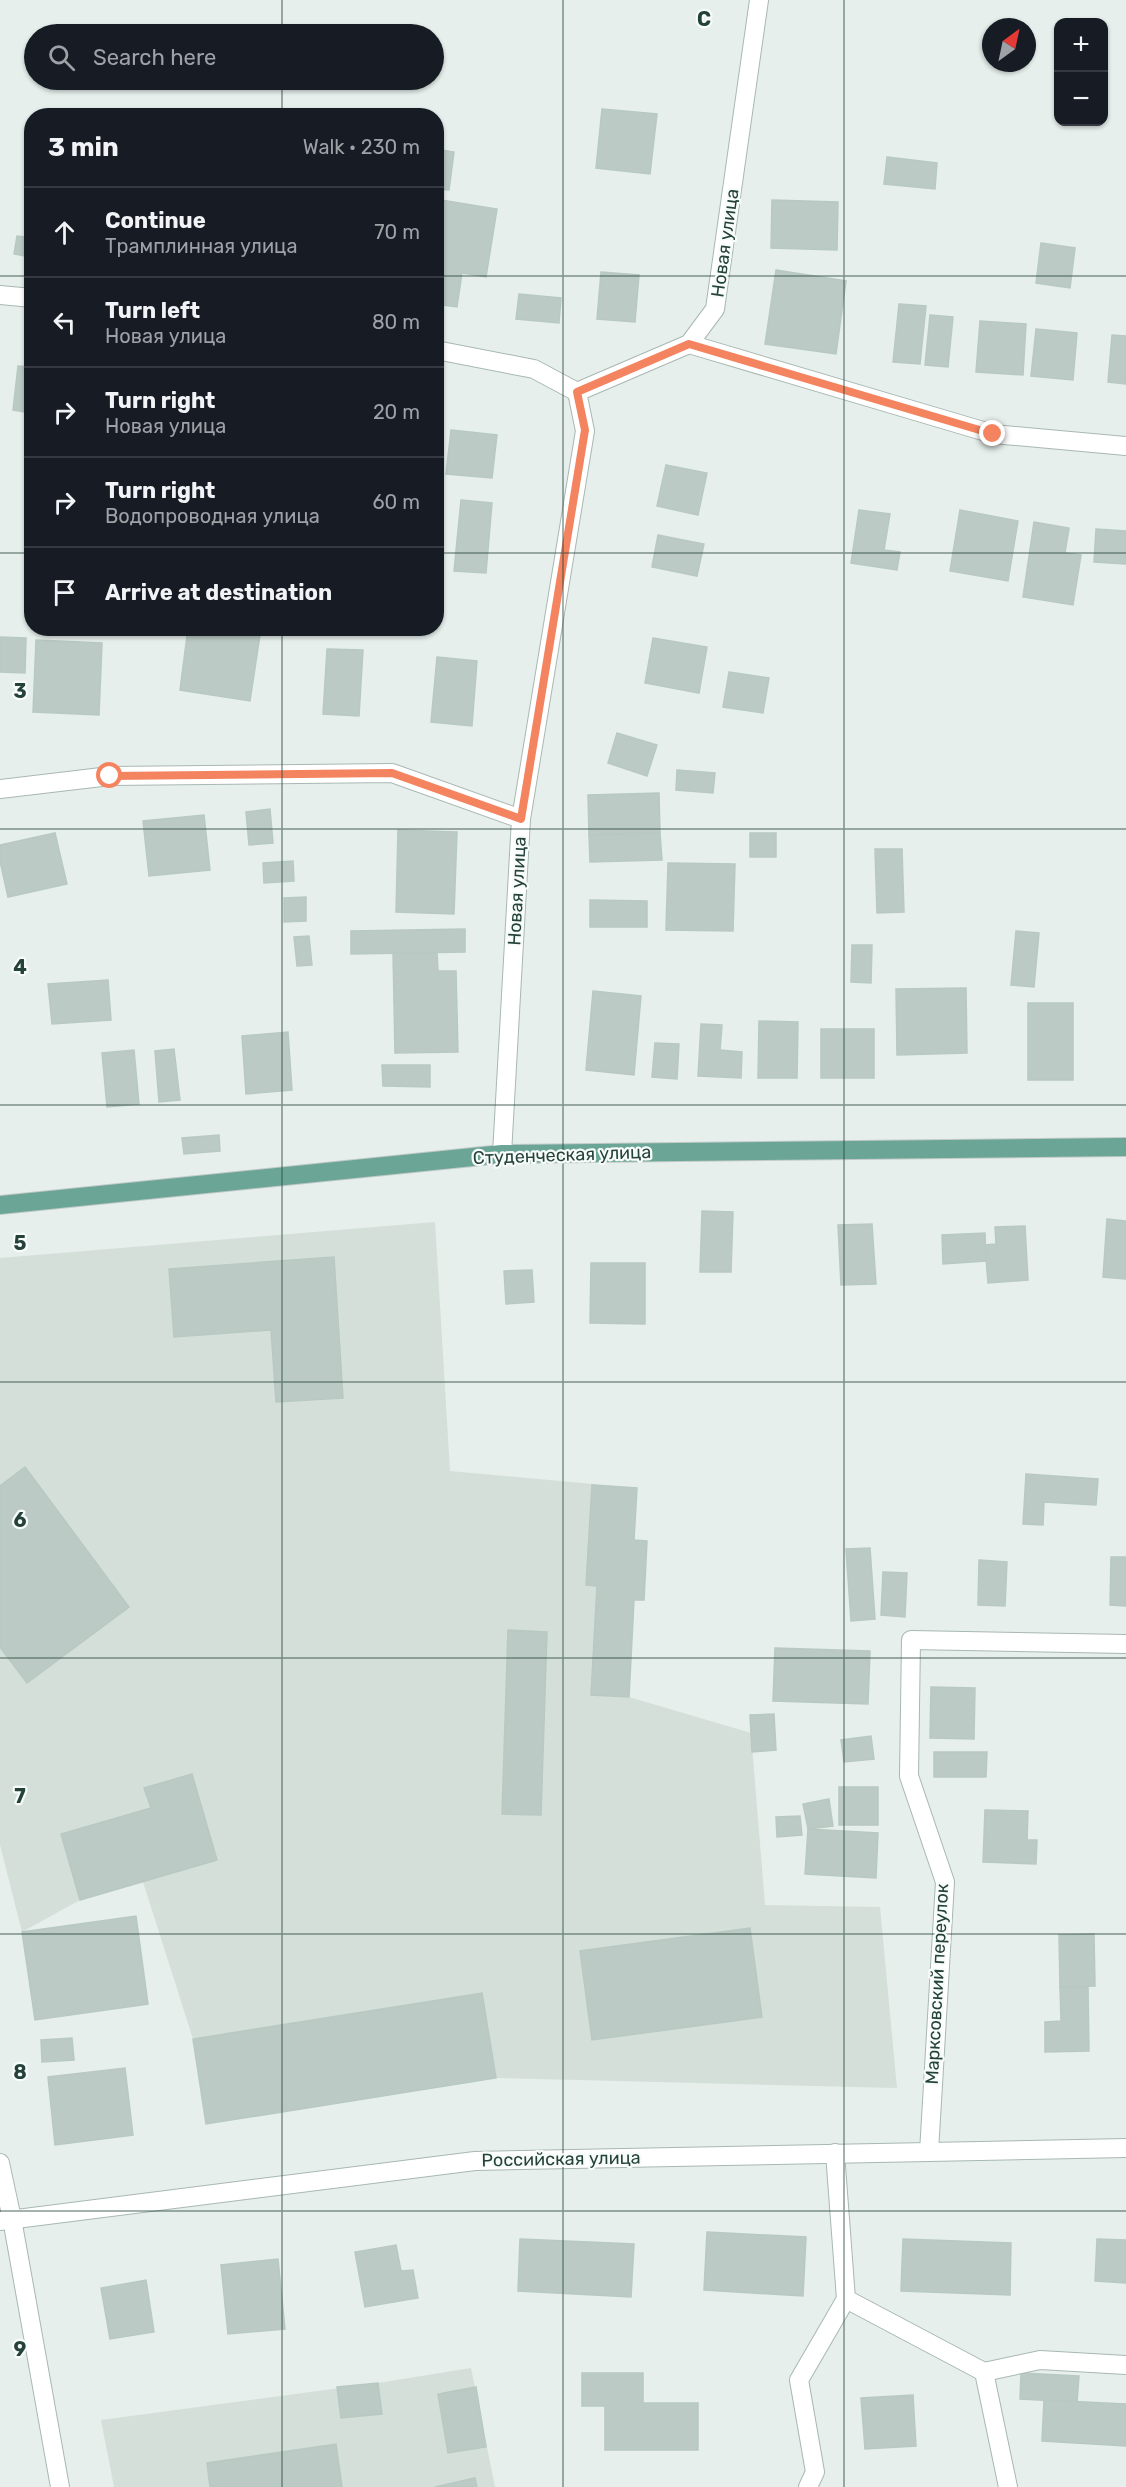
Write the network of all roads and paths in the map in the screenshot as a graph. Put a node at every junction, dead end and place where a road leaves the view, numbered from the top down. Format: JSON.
{"nodes":[{"id":1,"x":759,"y":0,"type":"edge"},
{"id":2,"x":0,"y":295,"type":"edge"},
{"id":3,"x":24,"y":297,"type":"edge"},
{"id":4,"x":689,"y":344,"type":"junction"},
{"id":5,"x":444,"y":352,"type":"edge"},
{"id":6,"x":577,"y":392,"type":"junction"},
{"id":7,"x":1126,"y":446,"type":"edge"},
{"id":8,"x":0,"y":789,"type":"edge"},
{"id":9,"x":521,"y":819,"type":"junction"},
{"id":10,"x":1126,"y":1147,"type":"edge"},
{"id":11,"x":502,"y":1154,"type":"junction"},
{"id":12,"x":0,"y":1205,"type":"edge"},
{"id":13,"x":1126,"y":1644,"type":"edge"},
{"id":14,"x":1126,"y":2148,"type":"edge"},
{"id":15,"x":929,"y":2152,"type":"junction"},
{"id":16,"x":835,"y":2153,"type":"junction"},
{"id":17,"x":0,"y":2163,"type":"edge"},
{"id":18,"x":6,"y":2220,"type":"edge"},
{"id":19,"x":846,"y":2299,"type":"junction"},
{"id":20,"x":1126,"y":2365,"type":"edge"},
{"id":21,"x":984,"y":2372,"type":"junction"},
{"id":22,"x":60,"y":2487,"type":"edge"},
{"id":23,"x":808,"y":2487,"type":"edge"},
{"id":24,"x":1008,"y":2487,"type":"edge"}],
"edges":[{"from":1,"to":4,"type":"street","name":"Новая улица"},
{"from":2,"to":3,"type":"street"},
{"from":4,"to":6,"type":"street"},
{"from":4,"to":7,"type":"street"},
{"from":5,"to":6,"type":"street"},
{"from":6,"to":9,"type":"street","name":"Новая улица"},
{"from":8,"to":9,"type":"street"},
{"from":9,"to":11,"type":"street","name":"Новая улица"},
{"from":10,"to":11,"type":"main road","name":"Студенческая улица"},
{"from":11,"to":12,"type":"main road","name":"Студенческая улица"},
{"from":13,"to":15,"type":"street","name":"Марксовский переулок"},
{"from":14,"to":15,"type":"street","name":"Российская улица"},
{"from":15,"to":16,"type":"street","name":"Российская улица"},
{"from":16,"to":18,"type":"street","name":"Российская улица"},
{"from":16,"to":19,"type":"street"},
{"from":17,"to":18,"type":"street"},
{"from":18,"to":22,"type":"street"},
{"from":19,"to":21,"type":"street"},
{"from":19,"to":23,"type":"street"},
{"from":20,"to":21,"type":"street"},
{"from":21,"to":24,"type":"street"}]}
